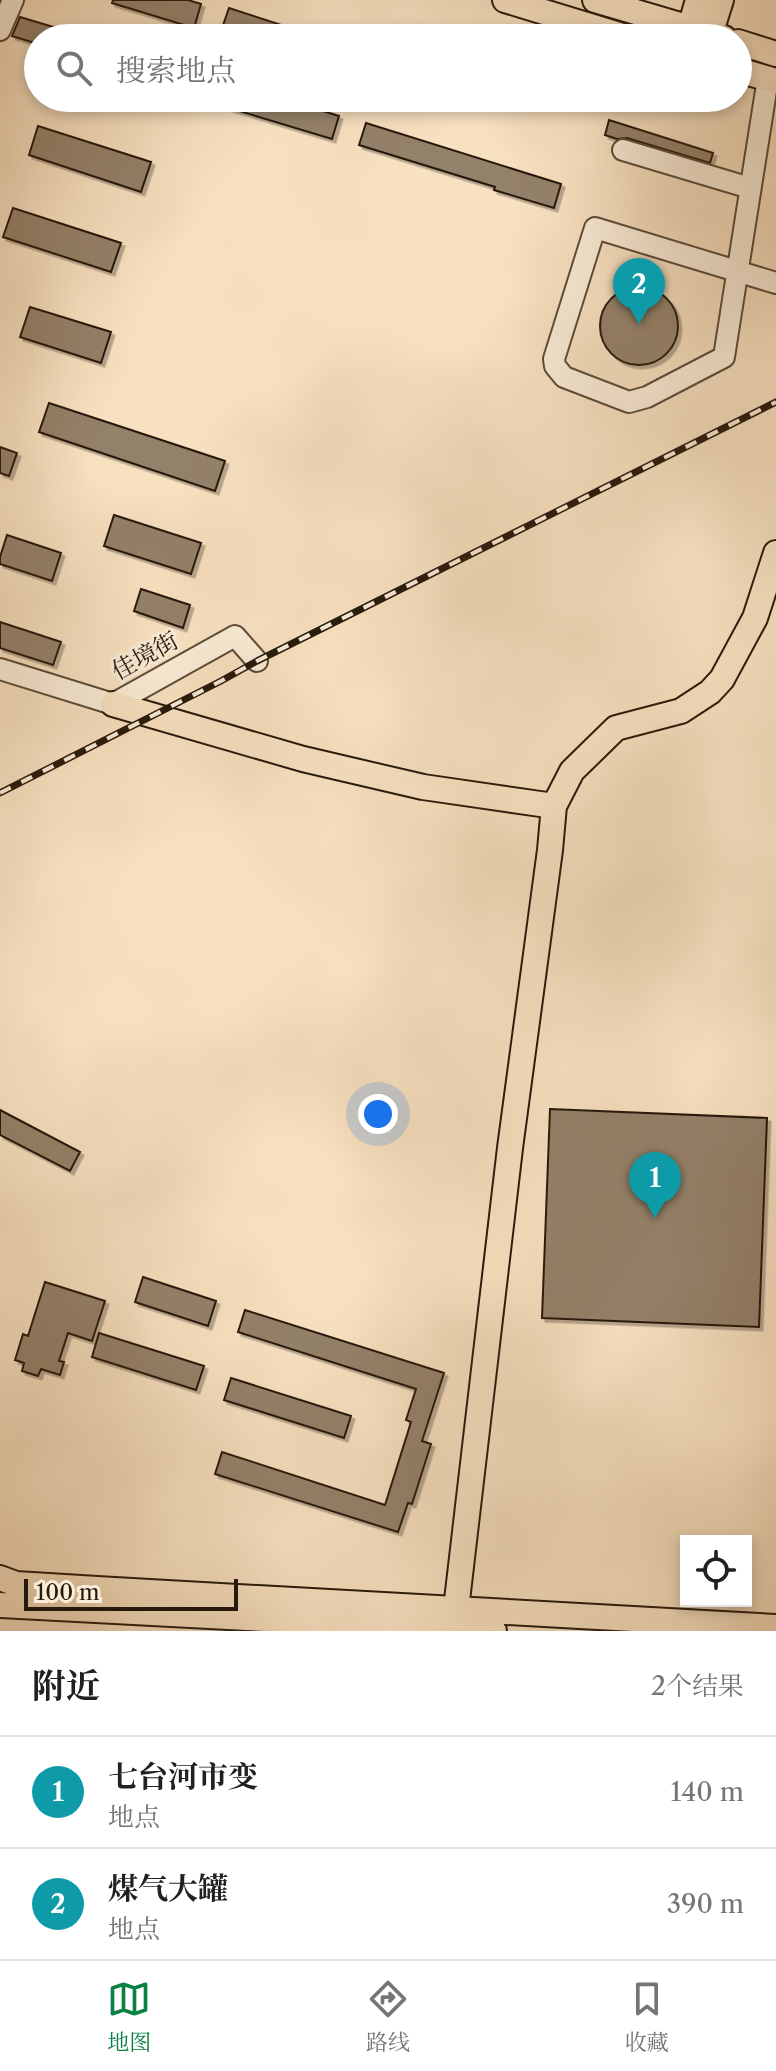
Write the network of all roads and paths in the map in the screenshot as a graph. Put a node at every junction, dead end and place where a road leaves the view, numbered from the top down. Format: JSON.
{"nodes":[{"id":1,"x":13,"y":0,"type":"edge"},
{"id":2,"x":505,"y":0,"type":"edge"},
{"id":3,"x":595,"y":0,"type":"edge"},
{"id":4,"x":698,"y":0,"type":"edge"},
{"id":5,"x":721,"y":0,"type":"edge"},
{"id":6,"x":583,"y":24,"type":"edge"},
{"id":7,"x":670,"y":24,"type":"edge"},
{"id":8,"x":702,"y":24,"type":"edge"},
{"id":9,"x":709,"y":24,"type":"edge"},
{"id":10,"x":0,"y":30,"type":"edge"},
{"id":11,"x":752,"y":46,"type":"edge"},
{"id":12,"x":776,"y":54,"type":"edge"},
{"id":13,"x":752,"y":74,"type":"edge"},
{"id":14,"x":772,"y":80,"type":"edge"},
{"id":15,"x":623,"y":150,"type":"dead end"},
{"id":16,"x":750,"y":188,"type":"junction"},
{"id":17,"x":737,"y":272,"type":"junction"},
{"id":18,"x":776,"y":283,"type":"edge"},
{"id":19,"x":776,"y":553,"type":"edge"},
{"id":20,"x":257,"y":661,"type":"dead end"},
{"id":21,"x":0,"y":669,"type":"edge"},
{"id":22,"x":113,"y":704,"type":"junction"},
{"id":23,"x":554,"y":806,"type":"junction"},
{"id":24,"x":0,"y":1578,"type":"edge"},
{"id":25,"x":0,"y":1605,"type":"edge"},
{"id":26,"x":456,"y":1609,"type":"junction"},
{"id":27,"x":333,"y":1627,"type":"edge"},
{"id":28,"x":776,"y":1627,"type":"edge"},
{"id":29,"x":494,"y":1631,"type":"edge"}],
"edges":[{"from":1,"to":10,"type":"street"},
{"from":2,"to":6,"type":"main road"},
{"from":3,"to":7,"type":"main road"},
{"from":4,"to":8,"type":"main road"},
{"from":5,"to":9,"type":"main road"},
{"from":11,"to":12,"type":"main road"},
{"from":13,"to":14,"type":"main road"},
{"from":14,"to":16,"type":"street"},
{"from":15,"to":16,"type":"street"},
{"from":16,"to":17,"type":"street"},
{"from":17,"to":17,"type":"street"},
{"from":17,"to":18,"type":"street"},
{"from":19,"to":23,"type":"main road"},
{"from":20,"to":22,"type":"street","name":"佳境街"},
{"from":21,"to":22,"type":"street","name":"佳境街"},
{"from":22,"to":23,"type":"main road"},
{"from":23,"to":26,"type":"main road"},
{"from":24,"to":26,"type":"main road"},
{"from":25,"to":27,"type":"main road"},
{"from":26,"to":28,"type":"main road"},
{"from":27,"to":29,"type":"main road"}]}
